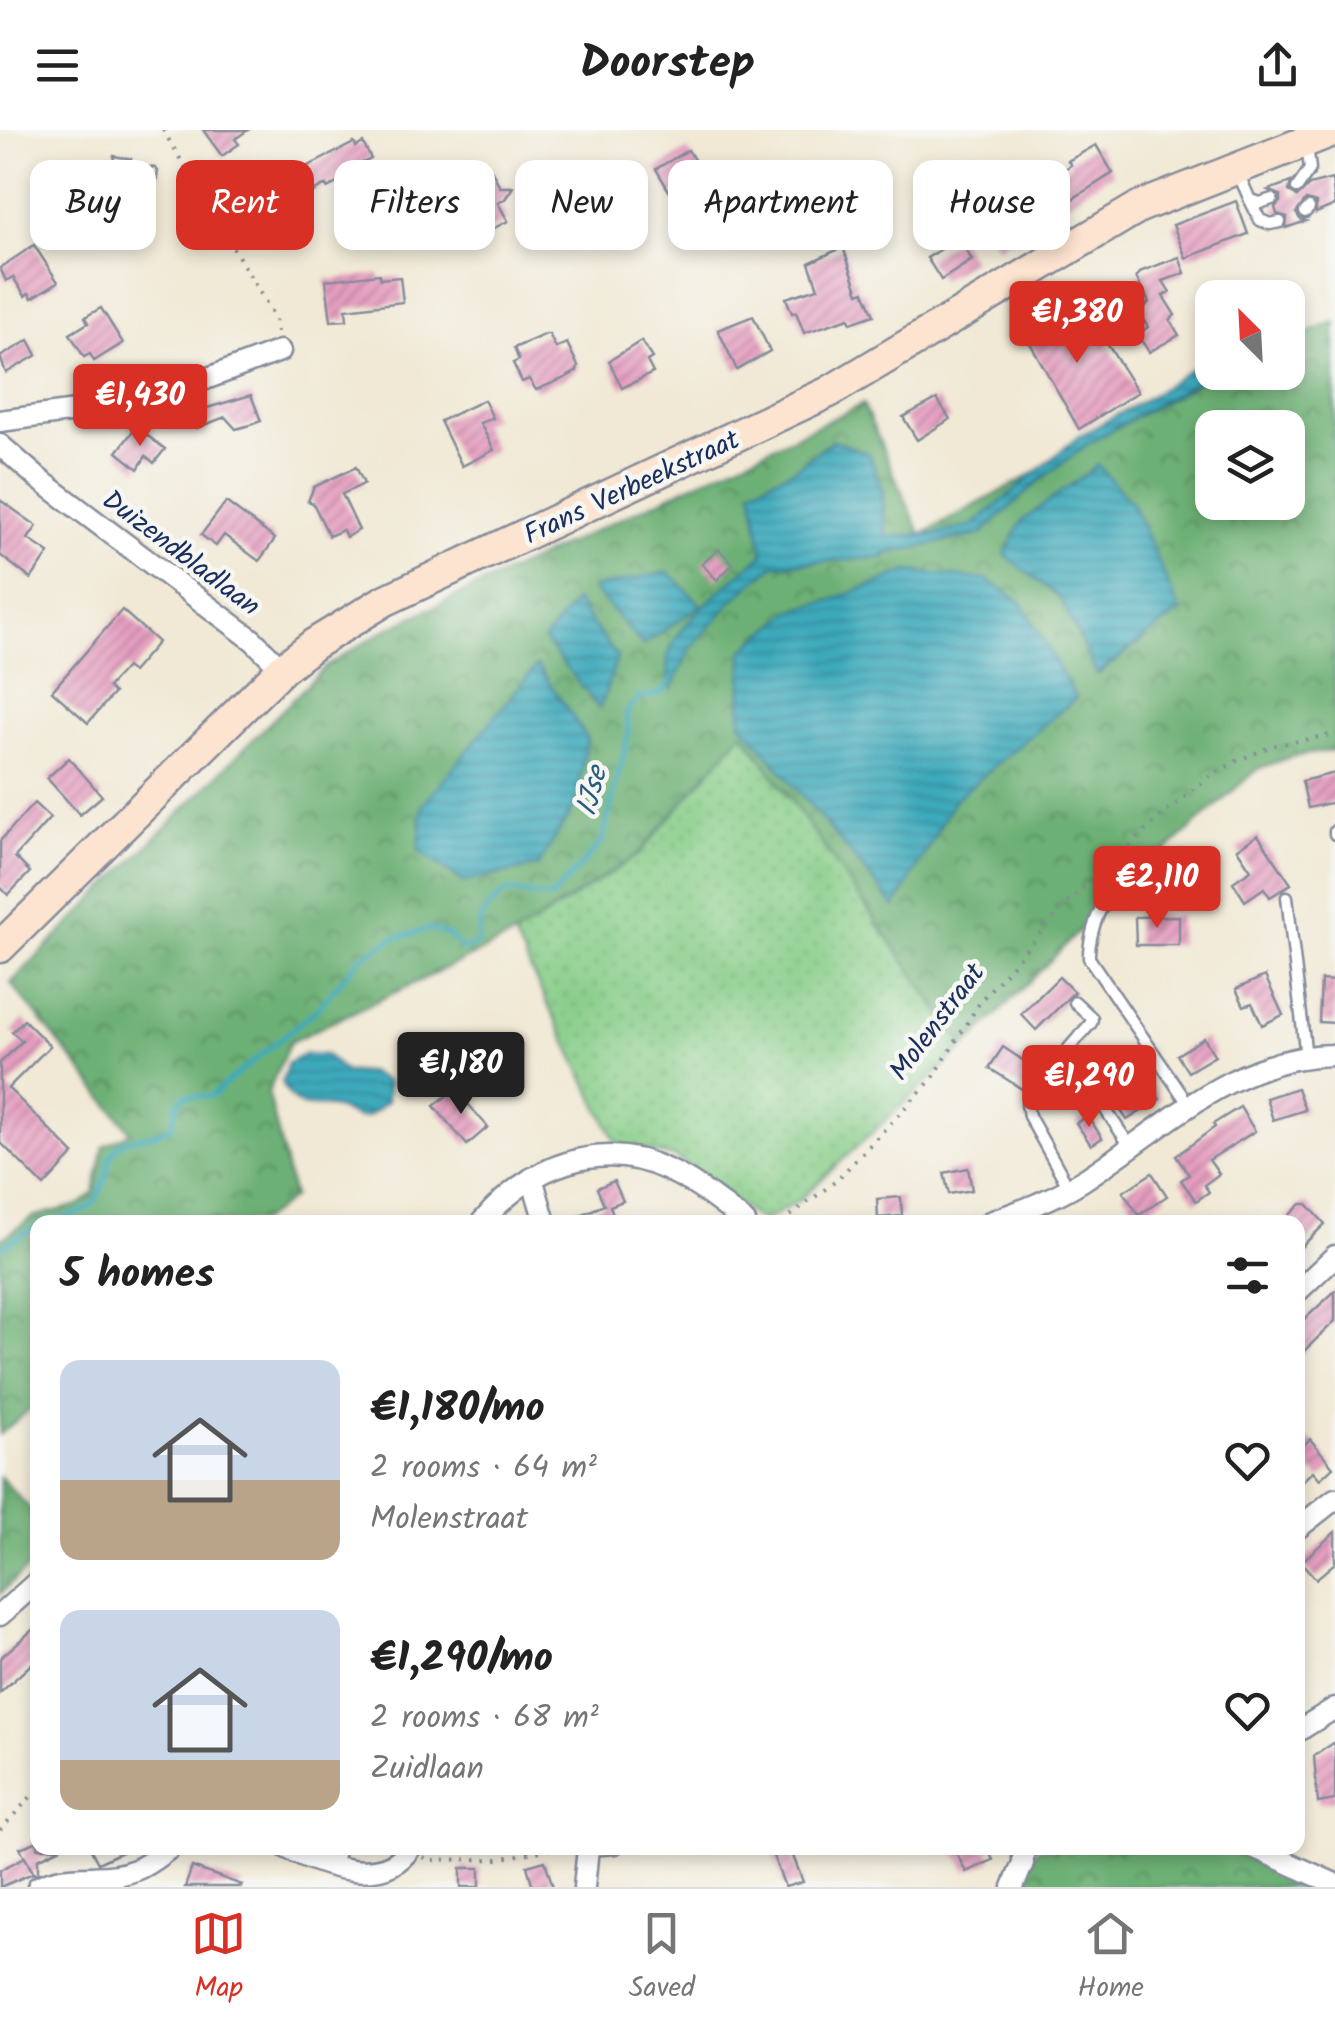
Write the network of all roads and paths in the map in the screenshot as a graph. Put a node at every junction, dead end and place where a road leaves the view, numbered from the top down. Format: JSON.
{"nodes":[{"id":1,"x":163,"y":130,"type":"edge"},
{"id":2,"x":1321,"y":135,"type":"edge"},
{"id":3,"x":1236,"y":167,"type":"junction"},
{"id":4,"x":1305,"y":184,"type":"dead end"},
{"id":5,"x":1272,"y":199,"type":"dead end"},
{"id":6,"x":1250,"y":200,"type":"junction"},
{"id":7,"x":1280,"y":222,"type":"dead end"},
{"id":8,"x":280,"y":351,"type":"joint"},
{"id":9,"x":0,"y":421,"type":"edge"},
{"id":10,"x":0,"y":445,"type":"edge"},
{"id":11,"x":282,"y":669,"type":"junction"},
{"id":12,"x":1335,"y":734,"type":"edge"},
{"id":13,"x":1149,"y":885,"type":"dead end"},
{"id":14,"x":1287,"y":897,"type":"dead end"},
{"id":15,"x":0,"y":947,"type":"edge"},
{"id":16,"x":1076,"y":1002,"type":"dead end"},
{"id":17,"x":1335,"y":1055,"type":"edge"},
{"id":18,"x":1306,"y":1057,"type":"junction"},
{"id":19,"x":1049,"y":1072,"type":"dead end"},
{"id":20,"x":1189,"y":1105,"type":"junction"},
{"id":21,"x":1130,"y":1146,"type":"junction"},
{"id":22,"x":532,"y":1178,"type":"junction"},
{"id":23,"x":1069,"y":1188,"type":"junction"},
{"id":24,"x":488,"y":1215,"type":"edge"},
{"id":25,"x":543,"y":1215,"type":"edge"},
{"id":26,"x":736,"y":1215,"type":"edge"},
{"id":27,"x":791,"y":1215,"type":"edge"},
{"id":28,"x":1006,"y":1215,"type":"edge"},
{"id":29,"x":1335,"y":1256,"type":"edge"},
{"id":30,"x":1305,"y":1284,"type":"edge"},
{"id":31,"x":1335,"y":1499,"type":"edge"},
{"id":32,"x":1305,"y":1523,"type":"edge"},
{"id":33,"x":30,"y":1588,"type":"edge"},
{"id":34,"x":0,"y":1615,"type":"edge"},
{"id":35,"x":1335,"y":1708,"type":"edge"},
{"id":36,"x":1305,"y":1727,"type":"edge"},
{"id":37,"x":30,"y":1798,"type":"edge"},
{"id":38,"x":0,"y":1830,"type":"edge"},
{"id":39,"x":162,"y":1855,"type":"edge"},
{"id":40,"x":301,"y":1855,"type":"edge"},
{"id":41,"x":406,"y":1855,"type":"edge"},
{"id":42,"x":420,"y":1855,"type":"edge"},
{"id":43,"x":518,"y":1855,"type":"edge"},
{"id":44,"x":587,"y":1855,"type":"edge"},
{"id":45,"x":1023,"y":1855,"type":"edge"},
{"id":46,"x":1271,"y":1855,"type":"edge"},
{"id":47,"x":134,"y":1879,"type":"edge"},
{"id":48,"x":347,"y":1879,"type":"edge"},
{"id":49,"x":1335,"y":1884,"type":"edge"},
{"id":50,"x":38,"y":1887,"type":"edge"},
{"id":51,"x":584,"y":1887,"type":"edge"},
{"id":52,"x":1013,"y":1887,"type":"edge"}],
"edges":[{"from":1,"to":8,"type":"path"},
{"from":2,"to":3,"type":"main road","name":"Frans Verbeekstraat"},
{"from":2,"to":4,"type":"lane"},
{"from":3,"to":6,"type":"lane"},
{"from":3,"to":11,"type":"main road","name":"Frans Verbeekstraat"},
{"from":5,"to":6,"type":"lane"},
{"from":6,"to":7,"type":"lane"},
{"from":8,"to":9,"type":"street"},
{"from":10,"to":11,"type":"street","name":"Duizendbladlaan"},
{"from":11,"to":15,"type":"main road","name":"Frans Verbeekstraat"},
{"from":12,"to":27,"type":"path","name":"Molenstraat"},
{"from":13,"to":20,"type":"lane"},
{"from":14,"to":18,"type":"lane"},
{"from":16,"to":21,"type":"lane"},
{"from":17,"to":18,"type":"street"},
{"from":18,"to":20,"type":"street"},
{"from":19,"to":23,"type":"lane"},
{"from":20,"to":21,"type":"street"},
{"from":21,"to":23,"type":"street"},
{"from":22,"to":24,"type":"street"},
{"from":22,"to":25,"type":"street"},
{"from":22,"to":26,"type":"street"},
{"from":23,"to":28,"type":"street"},
{"from":29,"to":30,"type":"street"},
{"from":31,"to":32,"type":"street"},
{"from":33,"to":34,"type":"street"},
{"from":35,"to":36,"type":"street"},
{"from":37,"to":38,"type":"path"},
{"from":39,"to":47,"type":"street"},
{"from":40,"to":48,"type":"street"},
{"from":41,"to":48,"type":"street"},
{"from":42,"to":43,"type":"path"},
{"from":44,"to":51,"type":"street"},
{"from":45,"to":52,"type":"street"},
{"from":46,"to":49,"type":"street"},
{"from":47,"to":50,"type":"street"}]}
